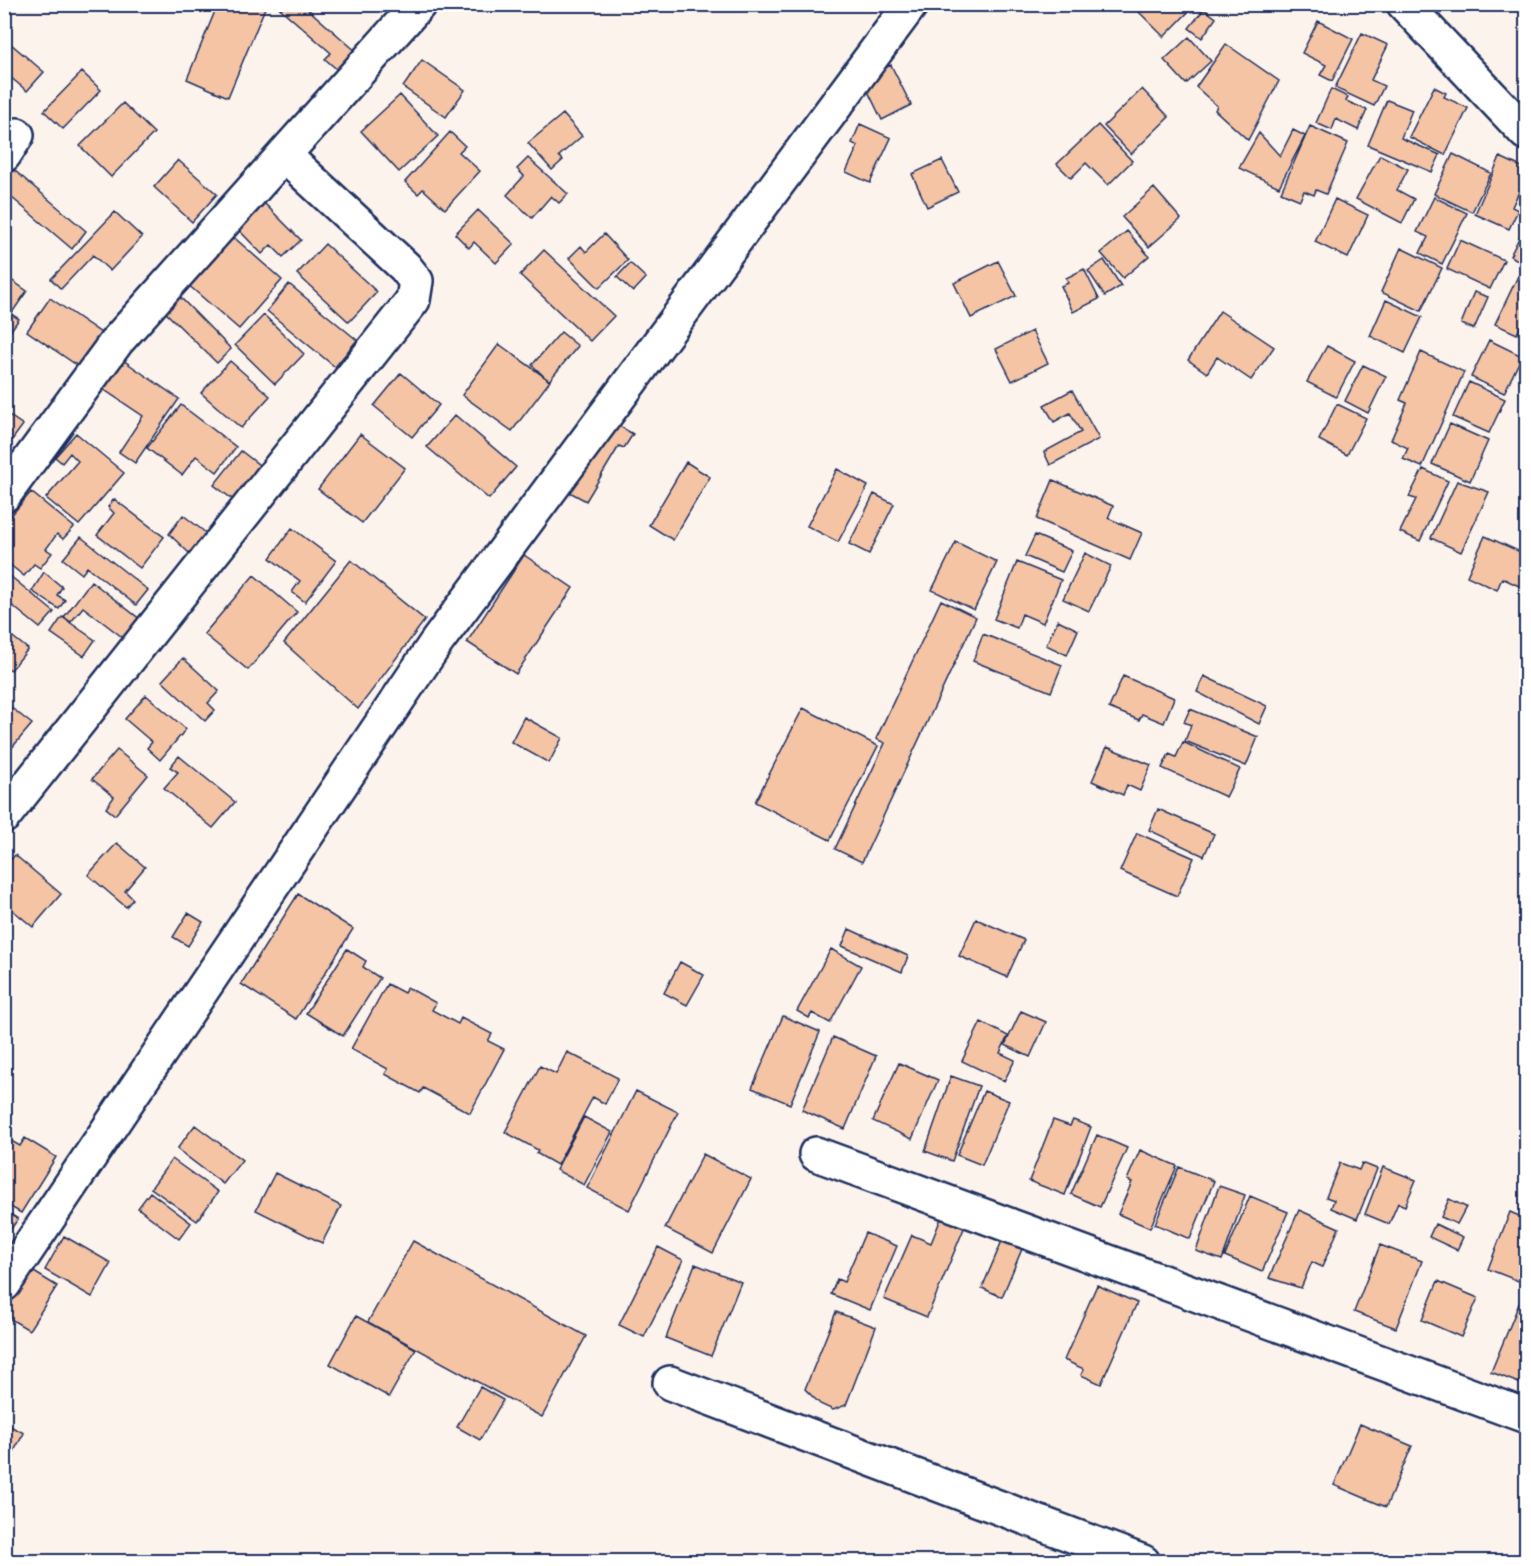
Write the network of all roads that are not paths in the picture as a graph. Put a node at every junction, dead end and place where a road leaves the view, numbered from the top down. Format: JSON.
{"nodes":[{"id":1,"x":419,"y":4,"type":"edge"},
{"id":2,"x":911,"y":4,"type":"edge"},
{"id":3,"x":1404,"y":4,"type":"edge"},
{"id":4,"x":1527,"y":133,"type":"edge"},
{"id":5,"x":285,"y":156,"type":"junction"},
{"id":6,"x":4,"y":495,"type":"edge"},
{"id":7,"x":4,"y":816,"type":"edge"},
{"id":8,"x":816,"y":1154,"type":"dead end"},
{"id":9,"x":4,"y":1284,"type":"edge"},
{"id":10,"x":670,"y":1383,"type":"dead end"},
{"id":11,"x":1527,"y":1416,"type":"edge"},
{"id":12,"x":1143,"y":1562,"type":"edge"}],
"edges":[{"from":1,"to":5,"type":"street"},
{"from":2,"to":9,"type":"street"},
{"from":3,"to":4,"type":"street"},
{"from":5,"to":6,"type":"street"},
{"from":5,"to":7,"type":"street"},
{"from":8,"to":11,"type":"street"},
{"from":10,"to":12,"type":"street"}]}
